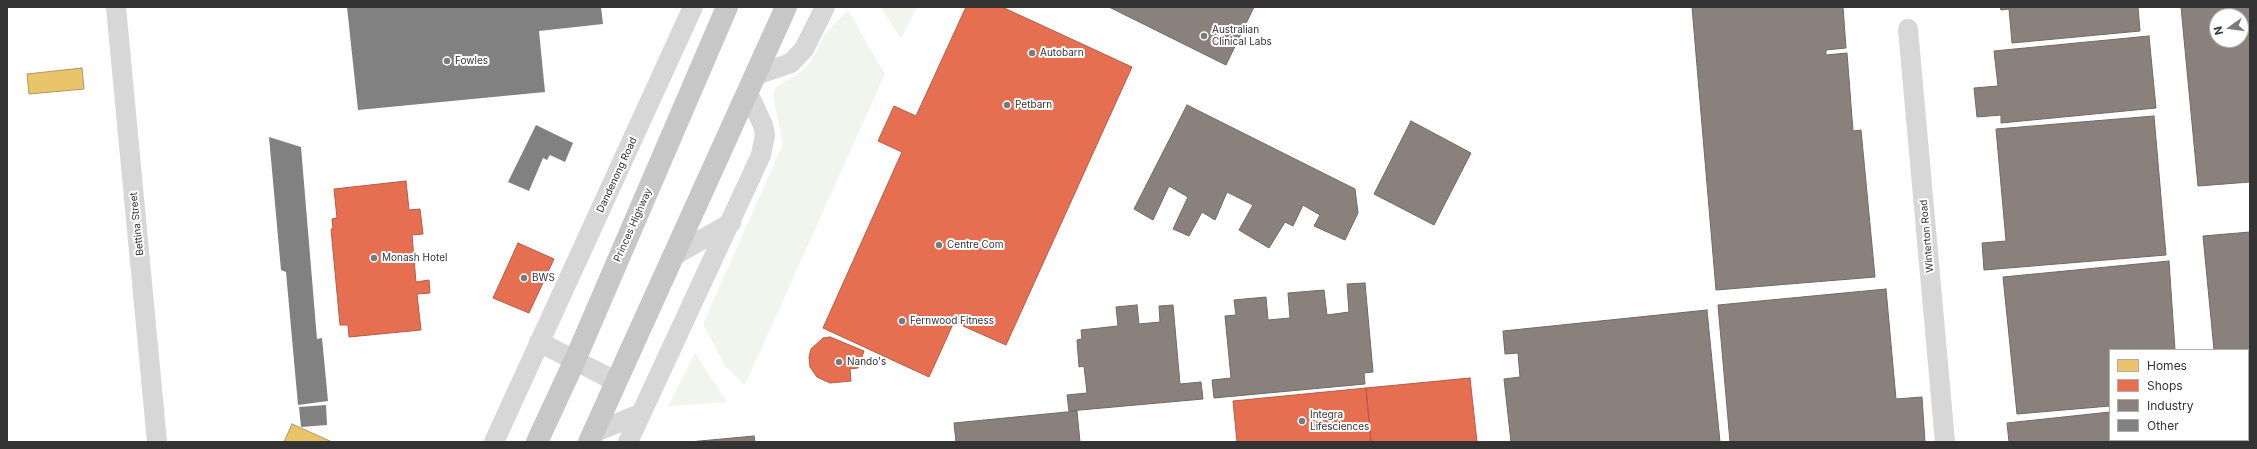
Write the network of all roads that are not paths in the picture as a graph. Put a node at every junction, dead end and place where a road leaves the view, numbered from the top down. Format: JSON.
{"nodes":[{"id":1,"x":116,"y":7,"type":"edge"},
{"id":2,"x":693,"y":7,"type":"edge"},
{"id":3,"x":727,"y":7,"type":"edge"},
{"id":4,"x":786,"y":7,"type":"edge"},
{"id":5,"x":825,"y":7,"type":"edge"},
{"id":6,"x":1908,"y":30,"type":"dead end"},
{"id":7,"x":752,"y":84,"type":"junction"},
{"id":8,"x":730,"y":223,"type":"junction"},
{"id":9,"x":675,"y":255,"type":"junction"},
{"id":10,"x":539,"y":342,"type":"junction"},
{"id":11,"x":575,"y":360,"type":"junction"},
{"id":12,"x":617,"y":382,"type":"junction"},
{"id":13,"x":640,"y":414,"type":"junction"},
{"id":14,"x":591,"y":438,"type":"edge"},
{"id":15,"x":157,"y":442,"type":"edge"},
{"id":16,"x":494,"y":442,"type":"edge"},
{"id":17,"x":537,"y":442,"type":"edge"},
{"id":18,"x":628,"y":442,"type":"edge"},
{"id":19,"x":1946,"y":442,"type":"edge"}],
"edges":[{"from":1,"to":15,"type":"street","name":"Bettina Street"},
{"from":2,"to":10,"type":"street","name":"Dandenong Road"},
{"from":3,"to":11,"type":"highway","name":"Princes Highway"},
{"from":4,"to":7,"type":"highway"},
{"from":5,"to":7,"type":"street"},
{"from":6,"to":19,"type":"street","name":"Winterton Road"},
{"from":7,"to":8,"type":"street"},
{"from":7,"to":9,"type":"highway"},
{"from":8,"to":9,"type":"street"},
{"from":8,"to":13,"type":"street"},
{"from":9,"to":12,"type":"highway"},
{"from":10,"to":11,"type":"street"},
{"from":10,"to":16,"type":"street","name":"Dandenong Road"},
{"from":11,"to":12,"type":"street"},
{"from":11,"to":17,"type":"highway","name":"Princes Highway"},
{"from":12,"to":14,"type":"highway"},
{"from":13,"to":14,"type":"street"},
{"from":13,"to":18,"type":"street"}]}
